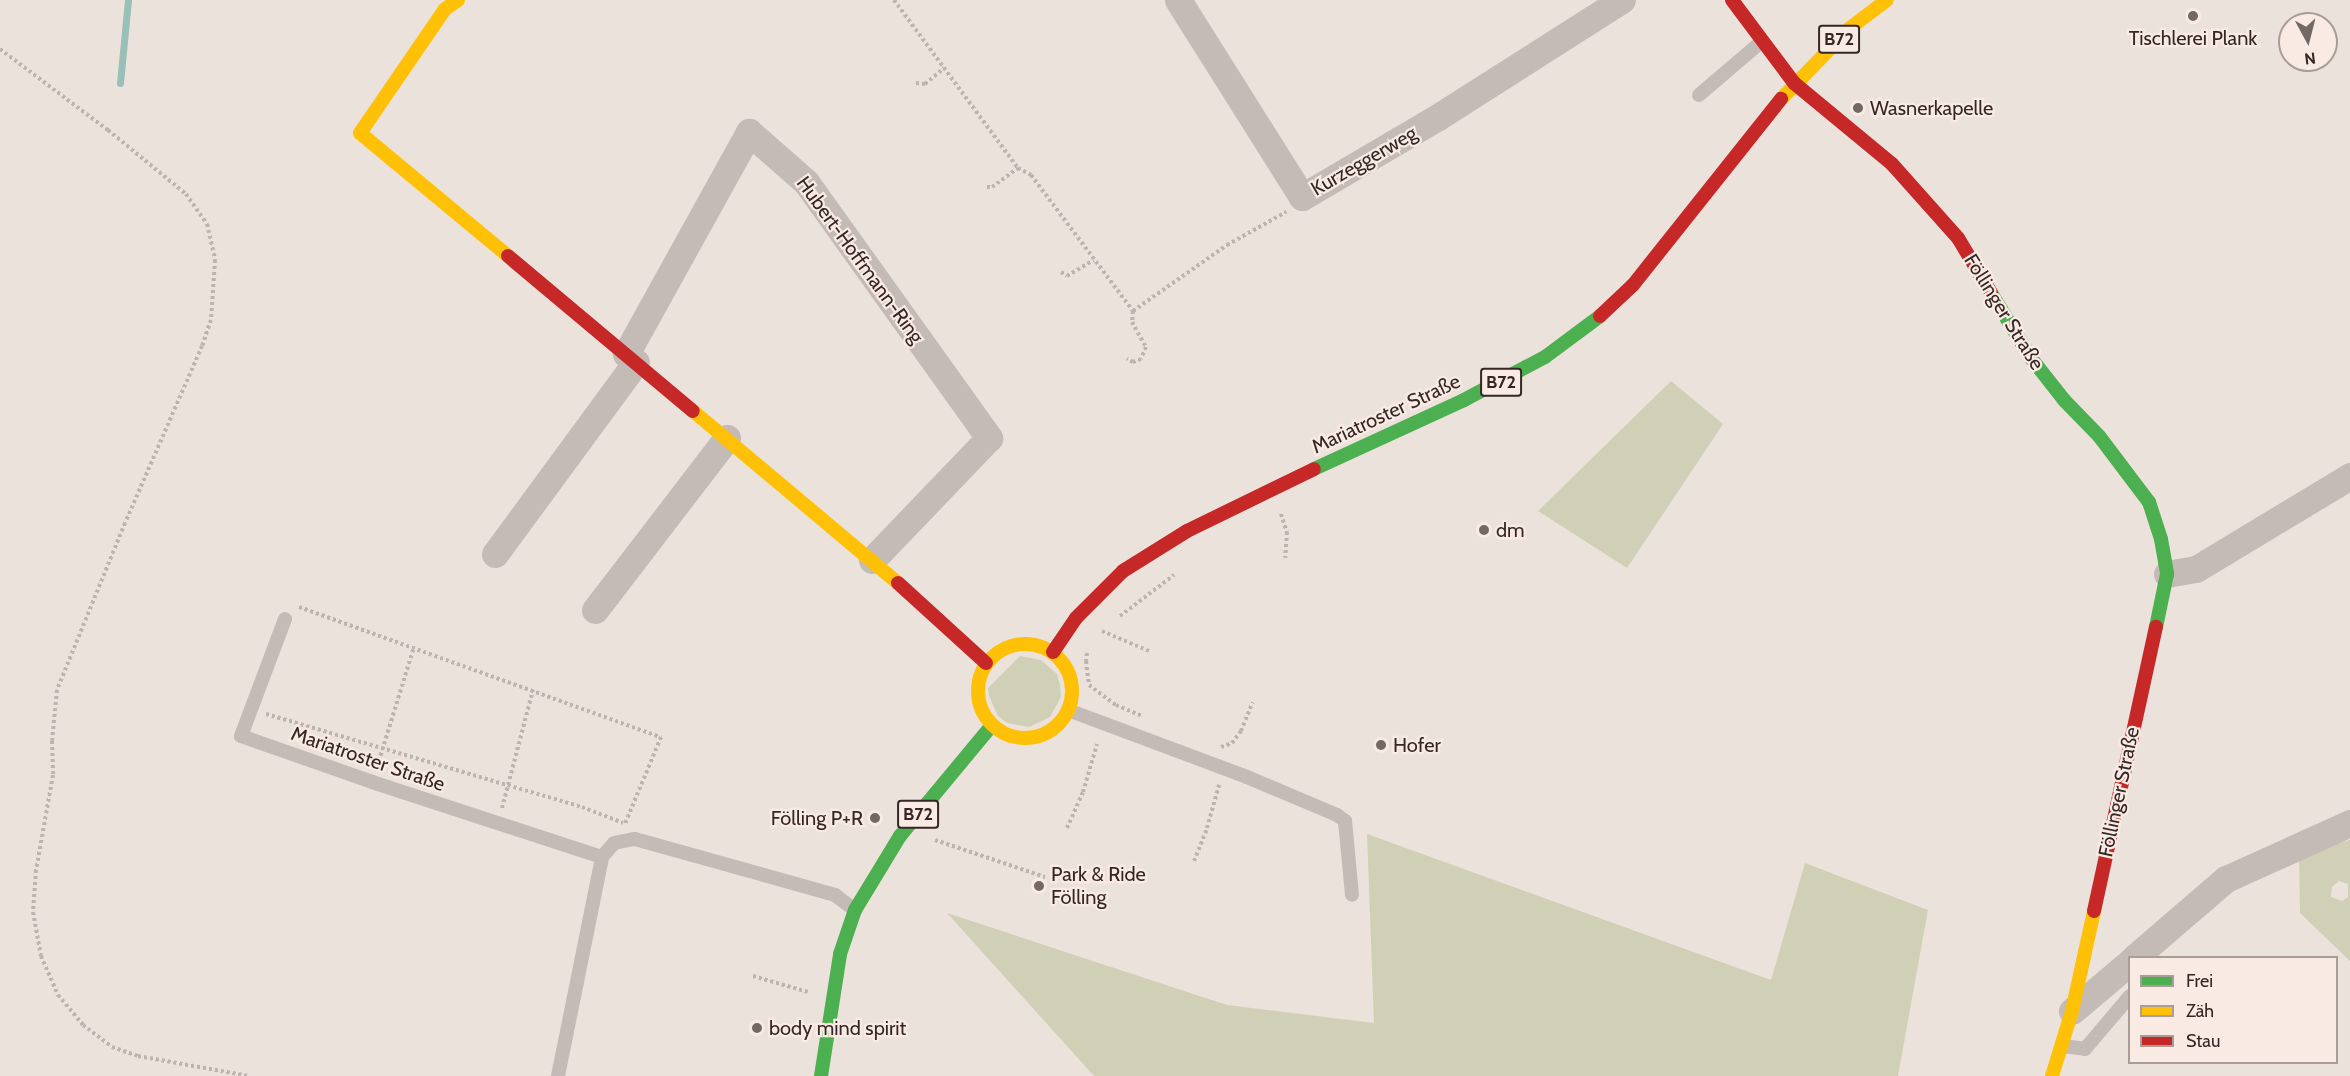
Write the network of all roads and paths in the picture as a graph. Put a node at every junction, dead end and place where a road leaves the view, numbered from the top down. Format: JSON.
{"nodes":[{"id":1,"x":458,"y":0,"type":"edge"},
{"id":2,"x":894,"y":0,"type":"edge"},
{"id":3,"x":1178,"y":0,"type":"edge"},
{"id":4,"x":1622,"y":0,"type":"edge"},
{"id":5,"x":1732,"y":0,"type":"edge"},
{"id":6,"x":1887,"y":0,"type":"edge"},
{"id":7,"x":1761,"y":42,"type":"junction"},
{"id":8,"x":0,"y":49,"type":"edge"},
{"id":9,"x":944,"y":68,"type":"junction"},
{"id":10,"x":916,"y":83,"type":"dead end"},
{"id":11,"x":1794,"y":83,"type":"junction"},
{"id":12,"x":1699,"y":95,"type":"dead end"},
{"id":13,"x":1018,"y":168,"type":"junction"},
{"id":14,"x":987,"y":187,"type":"dead end"},
{"id":15,"x":1302,"y":196,"type":"junction"},
{"id":16,"x":1094,"y":260,"type":"junction"},
{"id":17,"x":1061,"y":272,"type":"dead end"},
{"id":18,"x":1133,"y":311,"type":"junction"},
{"id":19,"x":631,"y":358,"type":"junction"},
{"id":20,"x":1128,"y":359,"type":"dead end"},
{"id":21,"x":727,"y":438,"type":"junction"},
{"id":22,"x":2350,"y":476,"type":"edge"},
{"id":23,"x":1272,"y":488,"type":"junction"},
{"id":24,"x":495,"y":554,"type":"dead end"},
{"id":25,"x":1285,"y":558,"type":"dead end"},
{"id":26,"x":872,"y":560,"type":"junction"},
{"id":27,"x":2167,"y":574,"type":"junction"},
{"id":28,"x":595,"y":609,"type":"dead end"},
{"id":29,"x":285,"y":619,"type":"joint"},
{"id":30,"x":1096,"y":632,"type":"dead end"},
{"id":31,"x":414,"y":647,"type":"junction"},
{"id":32,"x":1149,"y":651,"type":"dead end"},
{"id":33,"x":1053,"y":652,"type":"junction"},
{"id":34,"x":986,"y":663,"type":"junction"},
{"id":35,"x":533,"y":690,"type":"junction"},
{"id":36,"x":250,"y":710,"type":"junction"},
{"id":37,"x":1068,"y":710,"type":"junction"},
{"id":38,"x":992,"y":725,"type":"junction"},
{"id":39,"x":1097,"y":744,"type":"dead end"},
{"id":40,"x":383,"y":749,"type":"junction"},
{"id":41,"x":1223,"y":769,"type":"junction"},
{"id":42,"x":372,"y":782,"type":"junction"},
{"id":43,"x":508,"y":784,"type":"junction"},
{"id":44,"x":498,"y":823,"type":"junction"},
{"id":45,"x":625,"y":823,"type":"junction"},
{"id":46,"x":2350,"y":823,"type":"edge"},
{"id":47,"x":635,"y":827,"type":"dead end"},
{"id":48,"x":1067,"y":828,"type":"dead end"},
{"id":49,"x":935,"y":840,"type":"dead end"},
{"id":50,"x":614,"y":843,"type":"junction"},
{"id":51,"x":602,"y":857,"type":"junction"},
{"id":52,"x":1194,"y":861,"type":"dead end"},
{"id":53,"x":1045,"y":877,"type":"dead end"},
{"id":54,"x":1352,"y":895,"type":"dead end"},
{"id":55,"x":855,"y":910,"type":"junction"},
{"id":56,"x":2135,"y":956,"type":"edge"},
{"id":57,"x":2128,"y":964,"type":"edge"},
{"id":58,"x":753,"y":976,"type":"dead end"},
{"id":59,"x":815,"y":994,"type":"dead end"},
{"id":60,"x":2128,"y":998,"type":"edge"},
{"id":61,"x":2072,"y":1011,"type":"junction"},
{"id":62,"x":2062,"y":1046,"type":"junction"},
{"id":63,"x":249,"y":1076,"type":"edge"},
{"id":64,"x":558,"y":1076,"type":"edge"},
{"id":65,"x":821,"y":1076,"type":"edge"},
{"id":66,"x":2052,"y":1076,"type":"edge"}],
"edges":[{"from":1,"to":19,"type":"street"},
{"from":2,"to":9,"type":"path"},
{"from":3,"to":15,"type":"street","name":"Kurzeggerweg"},
{"from":4,"to":15,"type":"street","name":"Kurzeggerweg"},
{"from":5,"to":7,"type":"street"},
{"from":6,"to":11,"type":"street","name":"Mariatroster Straße","number":"B72"},
{"from":7,"to":11,"type":"street"},
{"from":7,"to":12,"type":"lane"},
{"from":8,"to":63,"type":"path"},
{"from":9,"to":10,"type":"path"},
{"from":9,"to":13,"type":"path"},
{"from":11,"to":23,"type":"street","name":"Mariatroster Straße","number":"B72"},
{"from":11,"to":27,"type":"street","name":"Föllinger Straße"},
{"from":13,"to":14,"type":"path"},
{"from":13,"to":16,"type":"path"},
{"from":15,"to":18,"type":"path"},
{"from":16,"to":17,"type":"path"},
{"from":16,"to":18,"type":"path"},
{"from":18,"to":20,"type":"path"},
{"from":19,"to":21,"type":"street"},
{"from":19,"to":24,"type":"street","name":"Hubert-Hoffmann-Ring"},
{"from":19,"to":26,"type":"street","name":"Hubert-Hoffmann-Ring"},
{"from":21,"to":26,"type":"street"},
{"from":21,"to":28,"type":"street"},
{"from":22,"to":27,"type":"street"},
{"from":23,"to":25,"type":"path"},
{"from":23,"to":33,"type":"street","name":"Mariatroster Straße","number":"B72"},
{"from":26,"to":34,"type":"street"},
{"from":27,"to":61,"type":"street","name":"Föllinger Straße"},
{"from":29,"to":31,"type":"path"},
{"from":29,"to":36,"type":"lane","name":"Mariatroster Straße"},
{"from":30,"to":32,"type":"path"},
{"from":31,"to":35,"type":"path"},
{"from":31,"to":40,"type":"path"},
{"from":33,"to":34,"type":"street"},
{"from":33,"to":37,"type":"street"},
{"from":34,"to":38,"type":"street"},
{"from":35,"to":43,"type":"path"},
{"from":35,"to":45,"type":"path"},
{"from":36,"to":40,"type":"path"},
{"from":36,"to":42,"type":"lane","name":"Mariatroster Straße"},
{"from":37,"to":38,"type":"street"},
{"from":37,"to":41,"type":"lane"},
{"from":38,"to":55,"type":"street","number":"B72"},
{"from":39,"to":48,"type":"path"},
{"from":40,"to":42,"type":"path"},
{"from":40,"to":43,"type":"path"},
{"from":41,"to":52,"type":"path"},
{"from":41,"to":54,"type":"lane"},
{"from":42,"to":44,"type":"lane","name":"Mariatroster Straße"},
{"from":43,"to":44,"type":"path"},
{"from":43,"to":45,"type":"path"},
{"from":44,"to":51,"type":"lane","name":"Mariatroster Straße"},
{"from":45,"to":47,"type":"path"},
{"from":45,"to":50,"type":"path"},
{"from":46,"to":56,"type":"street"},
{"from":49,"to":53,"type":"path"},
{"from":50,"to":51,"type":"lane"},
{"from":50,"to":55,"type":"lane"},
{"from":51,"to":64,"type":"lane"},
{"from":55,"to":65,"type":"street","number":"B72"},
{"from":57,"to":61,"type":"street"},
{"from":58,"to":59,"type":"path"},
{"from":60,"to":62,"type":"lane"},
{"from":61,"to":62,"type":"street","name":"Föllinger Straße"},
{"from":62,"to":66,"type":"street","name":"Föllinger Straße"}]}
